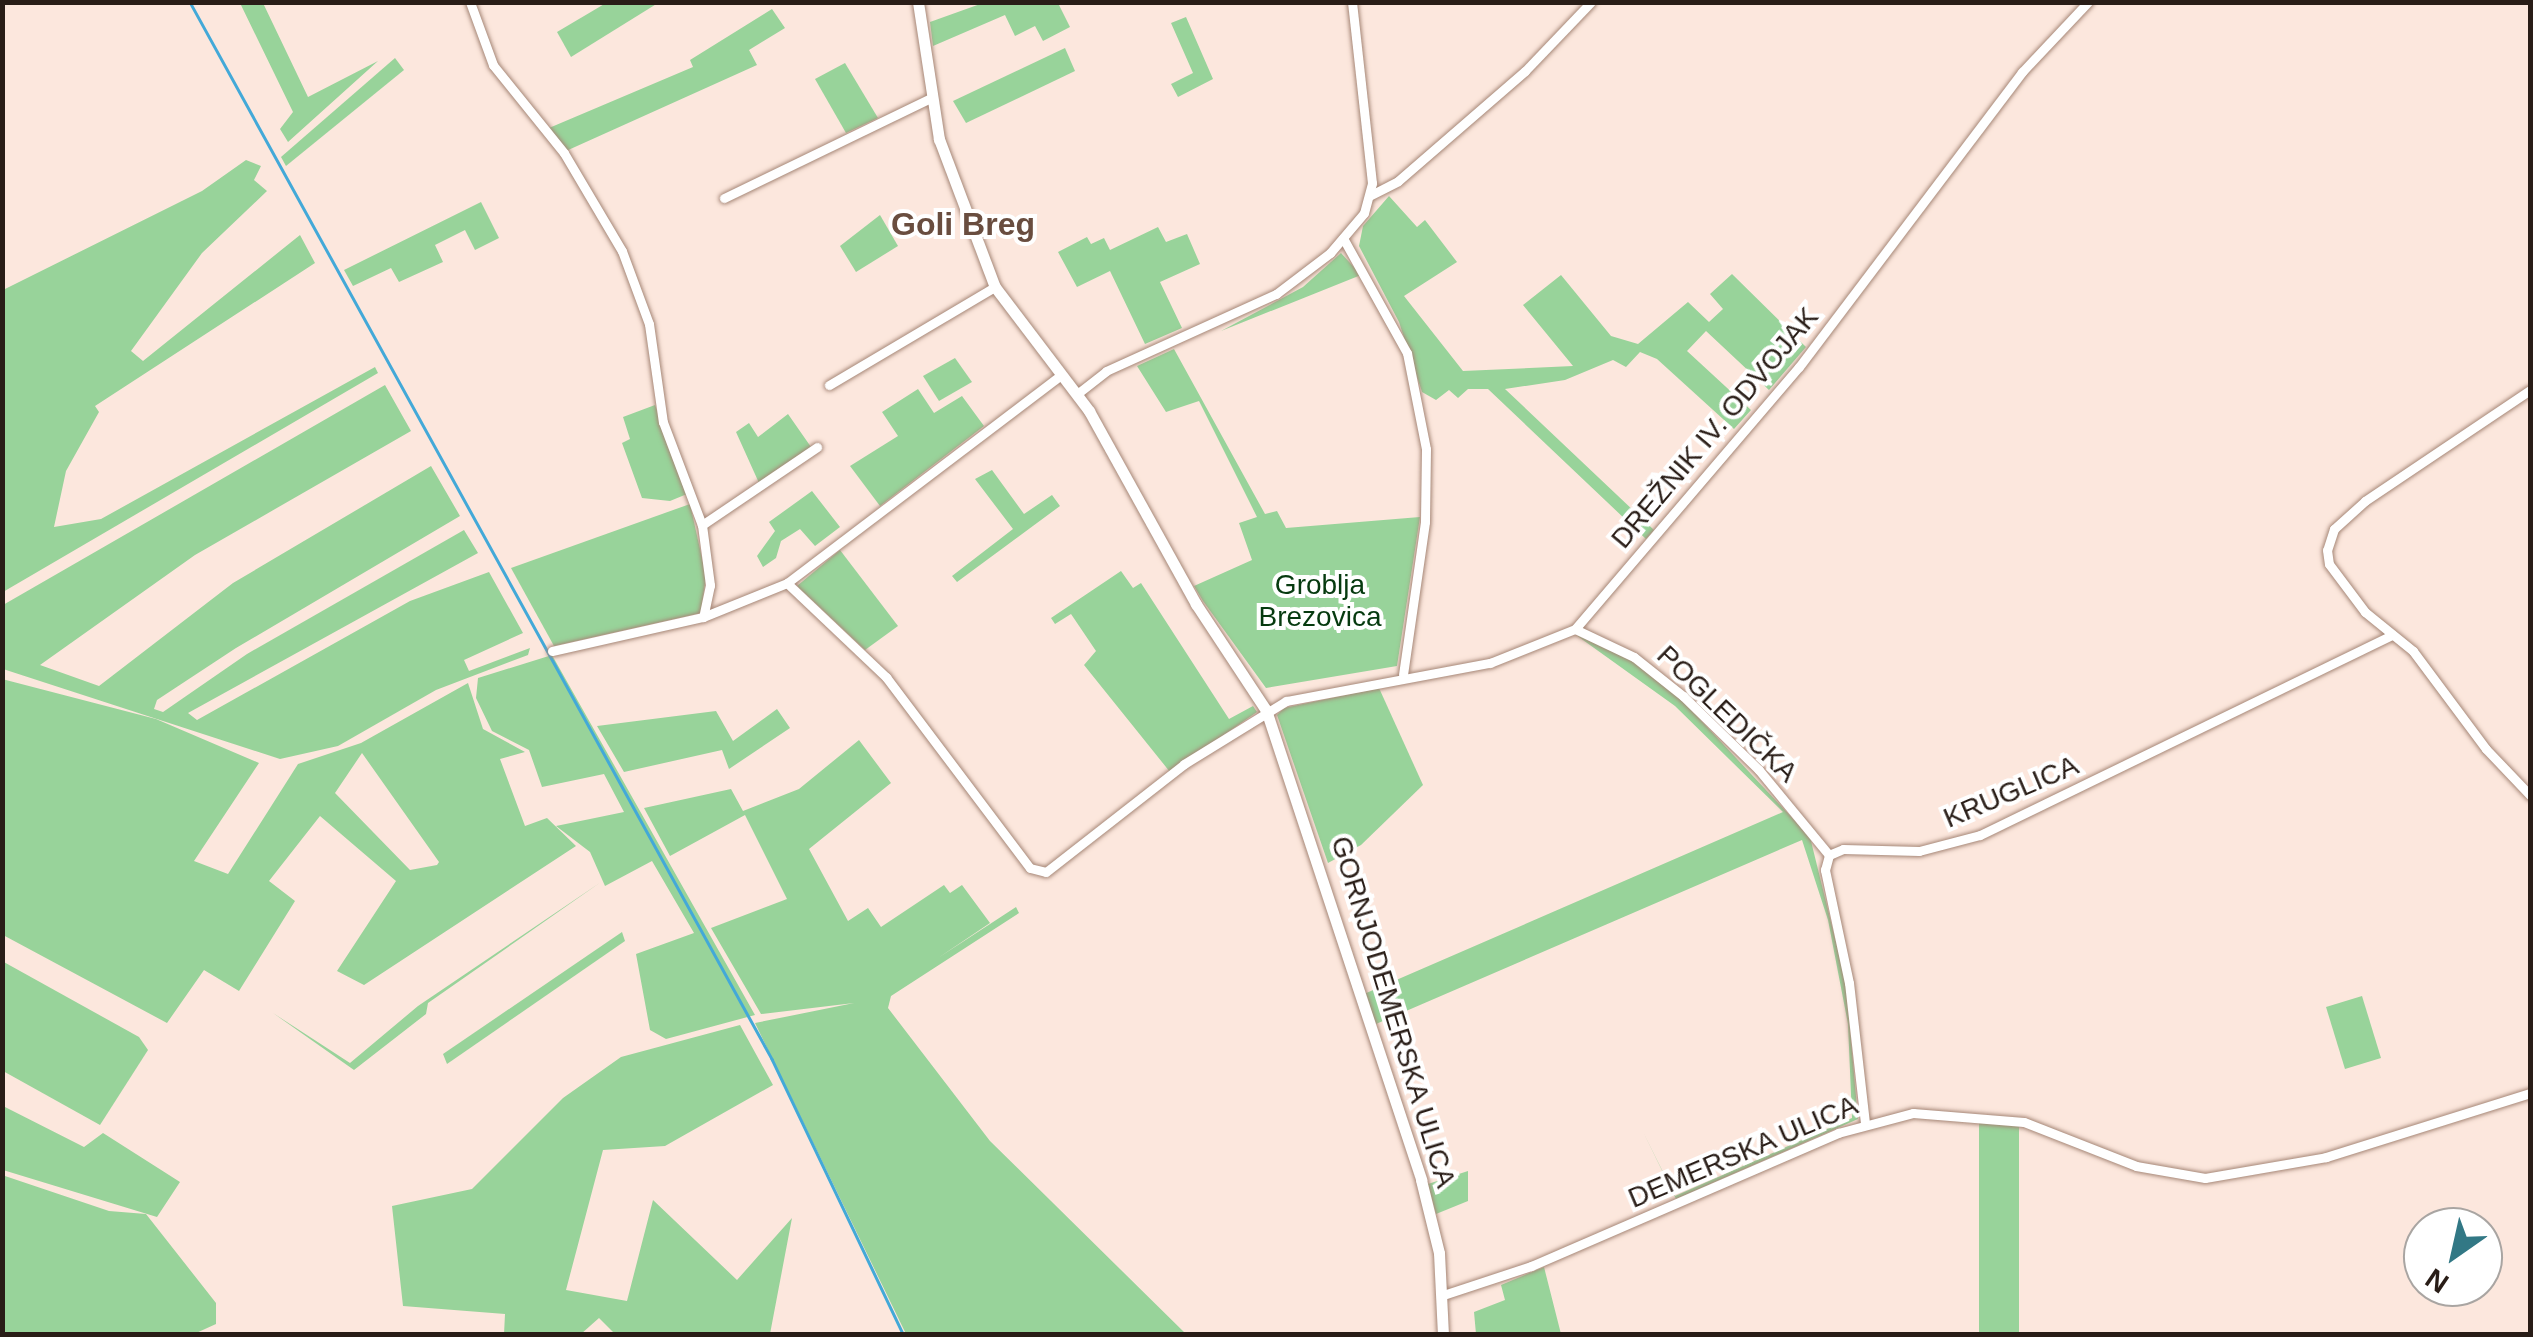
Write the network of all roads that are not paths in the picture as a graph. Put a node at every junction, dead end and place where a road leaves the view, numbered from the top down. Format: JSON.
{"nodes":[{"id":1,"x":470,"y":2,"type":"edge"},
{"id":2,"x":918,"y":2,"type":"edge"},
{"id":3,"x":1352,"y":2,"type":"edge"},
{"id":4,"x":1591,"y":2,"type":"edge"},
{"id":5,"x":2088,"y":2,"type":"edge"},
{"id":6,"x":929,"y":99,"type":"junction"},
{"id":7,"x":1371,"y":195,"type":"junction"},
{"id":8,"x":724,"y":198,"type":"dead end"},
{"id":9,"x":1343,"y":238,"type":"junction"},
{"id":10,"x":995,"y":287,"type":"junction"},
{"id":11,"x":1060,"y":376,"type":"junction"},
{"id":12,"x":829,"y":386,"type":"dead end"},
{"id":13,"x":2530,"y":390,"type":"edge"},
{"id":14,"x":1077,"y":394,"type":"junction"},
{"id":15,"x":817,"y":446,"type":"dead end"},
{"id":16,"x":702,"y":525,"type":"junction"},
{"id":17,"x":787,"y":583,"type":"junction"},
{"id":18,"x":703,"y":617,"type":"junction"},
{"id":19,"x":1575,"y":629,"type":"junction"},
{"id":20,"x":2392,"y":635,"type":"junction"},
{"id":21,"x":552,"y":651,"type":"dead end"},
{"id":22,"x":1402,"y":674,"type":"junction"},
{"id":23,"x":1266,"y":710,"type":"junction"},
{"id":24,"x":2530,"y":795,"type":"edge"},
{"id":25,"x":1829,"y":854,"type":"junction"},
{"id":26,"x":2530,"y":1093,"type":"edge"},
{"id":27,"x":1865,"y":1123,"type":"junction"},
{"id":28,"x":1444,"y":1295,"type":"junction"},
{"id":29,"x":1443,"y":1334,"type":"edge"}],
"edges":[{"from":1,"to":16,"type":"street"},
{"from":2,"to":6,"type":"street","name":"GORNJODEMERSKA ULICA"},
{"from":3,"to":7,"type":"street"},
{"from":4,"to":7,"type":"street"},
{"from":5,"to":19,"type":"street","name":"DREŽNIK IV. ODVOJAK"},
{"from":6,"to":8,"type":"street"},
{"from":6,"to":10,"type":"street","name":"GORNJODEMERSKA ULICA"},
{"from":7,"to":9,"type":"street"},
{"from":9,"to":14,"type":"street"},
{"from":9,"to":22,"type":"street"},
{"from":10,"to":11,"type":"street","name":"GORNJODEMERSKA ULICA"},
{"from":10,"to":12,"type":"street"},
{"from":11,"to":14,"type":"street","name":"GORNJODEMERSKA ULICA"},
{"from":11,"to":17,"type":"street"},
{"from":13,"to":20,"type":"street"},
{"from":14,"to":23,"type":"street","name":"GORNJODEMERSKA ULICA"},
{"from":15,"to":16,"type":"street"},
{"from":16,"to":18,"type":"street"},
{"from":17,"to":18,"type":"street"},
{"from":17,"to":23,"type":"street","name":"DREŽNIK IV. ODVOJAK"},
{"from":18,"to":21,"type":"street"},
{"from":19,"to":22,"type":"street","name":"DREŽNIK IV. ODVOJAK"},
{"from":19,"to":25,"type":"street","name":"POGLEDIČKA"},
{"from":20,"to":24,"type":"street"},
{"from":20,"to":25,"type":"street","name":"KRUGLICA"},
{"from":22,"to":23,"type":"street","name":"DREŽNIK IV. ODVOJAK"},
{"from":23,"to":28,"type":"street","name":"GORNJODEMERSKA ULICA"},
{"from":25,"to":27,"type":"street"},
{"from":26,"to":27,"type":"street","name":"DEMERSKA ULICA"},
{"from":27,"to":28,"type":"street","name":"DEMERSKA ULICA"},
{"from":28,"to":29,"type":"street","name":"GORNJODEMERSKA ULICA"}]}
